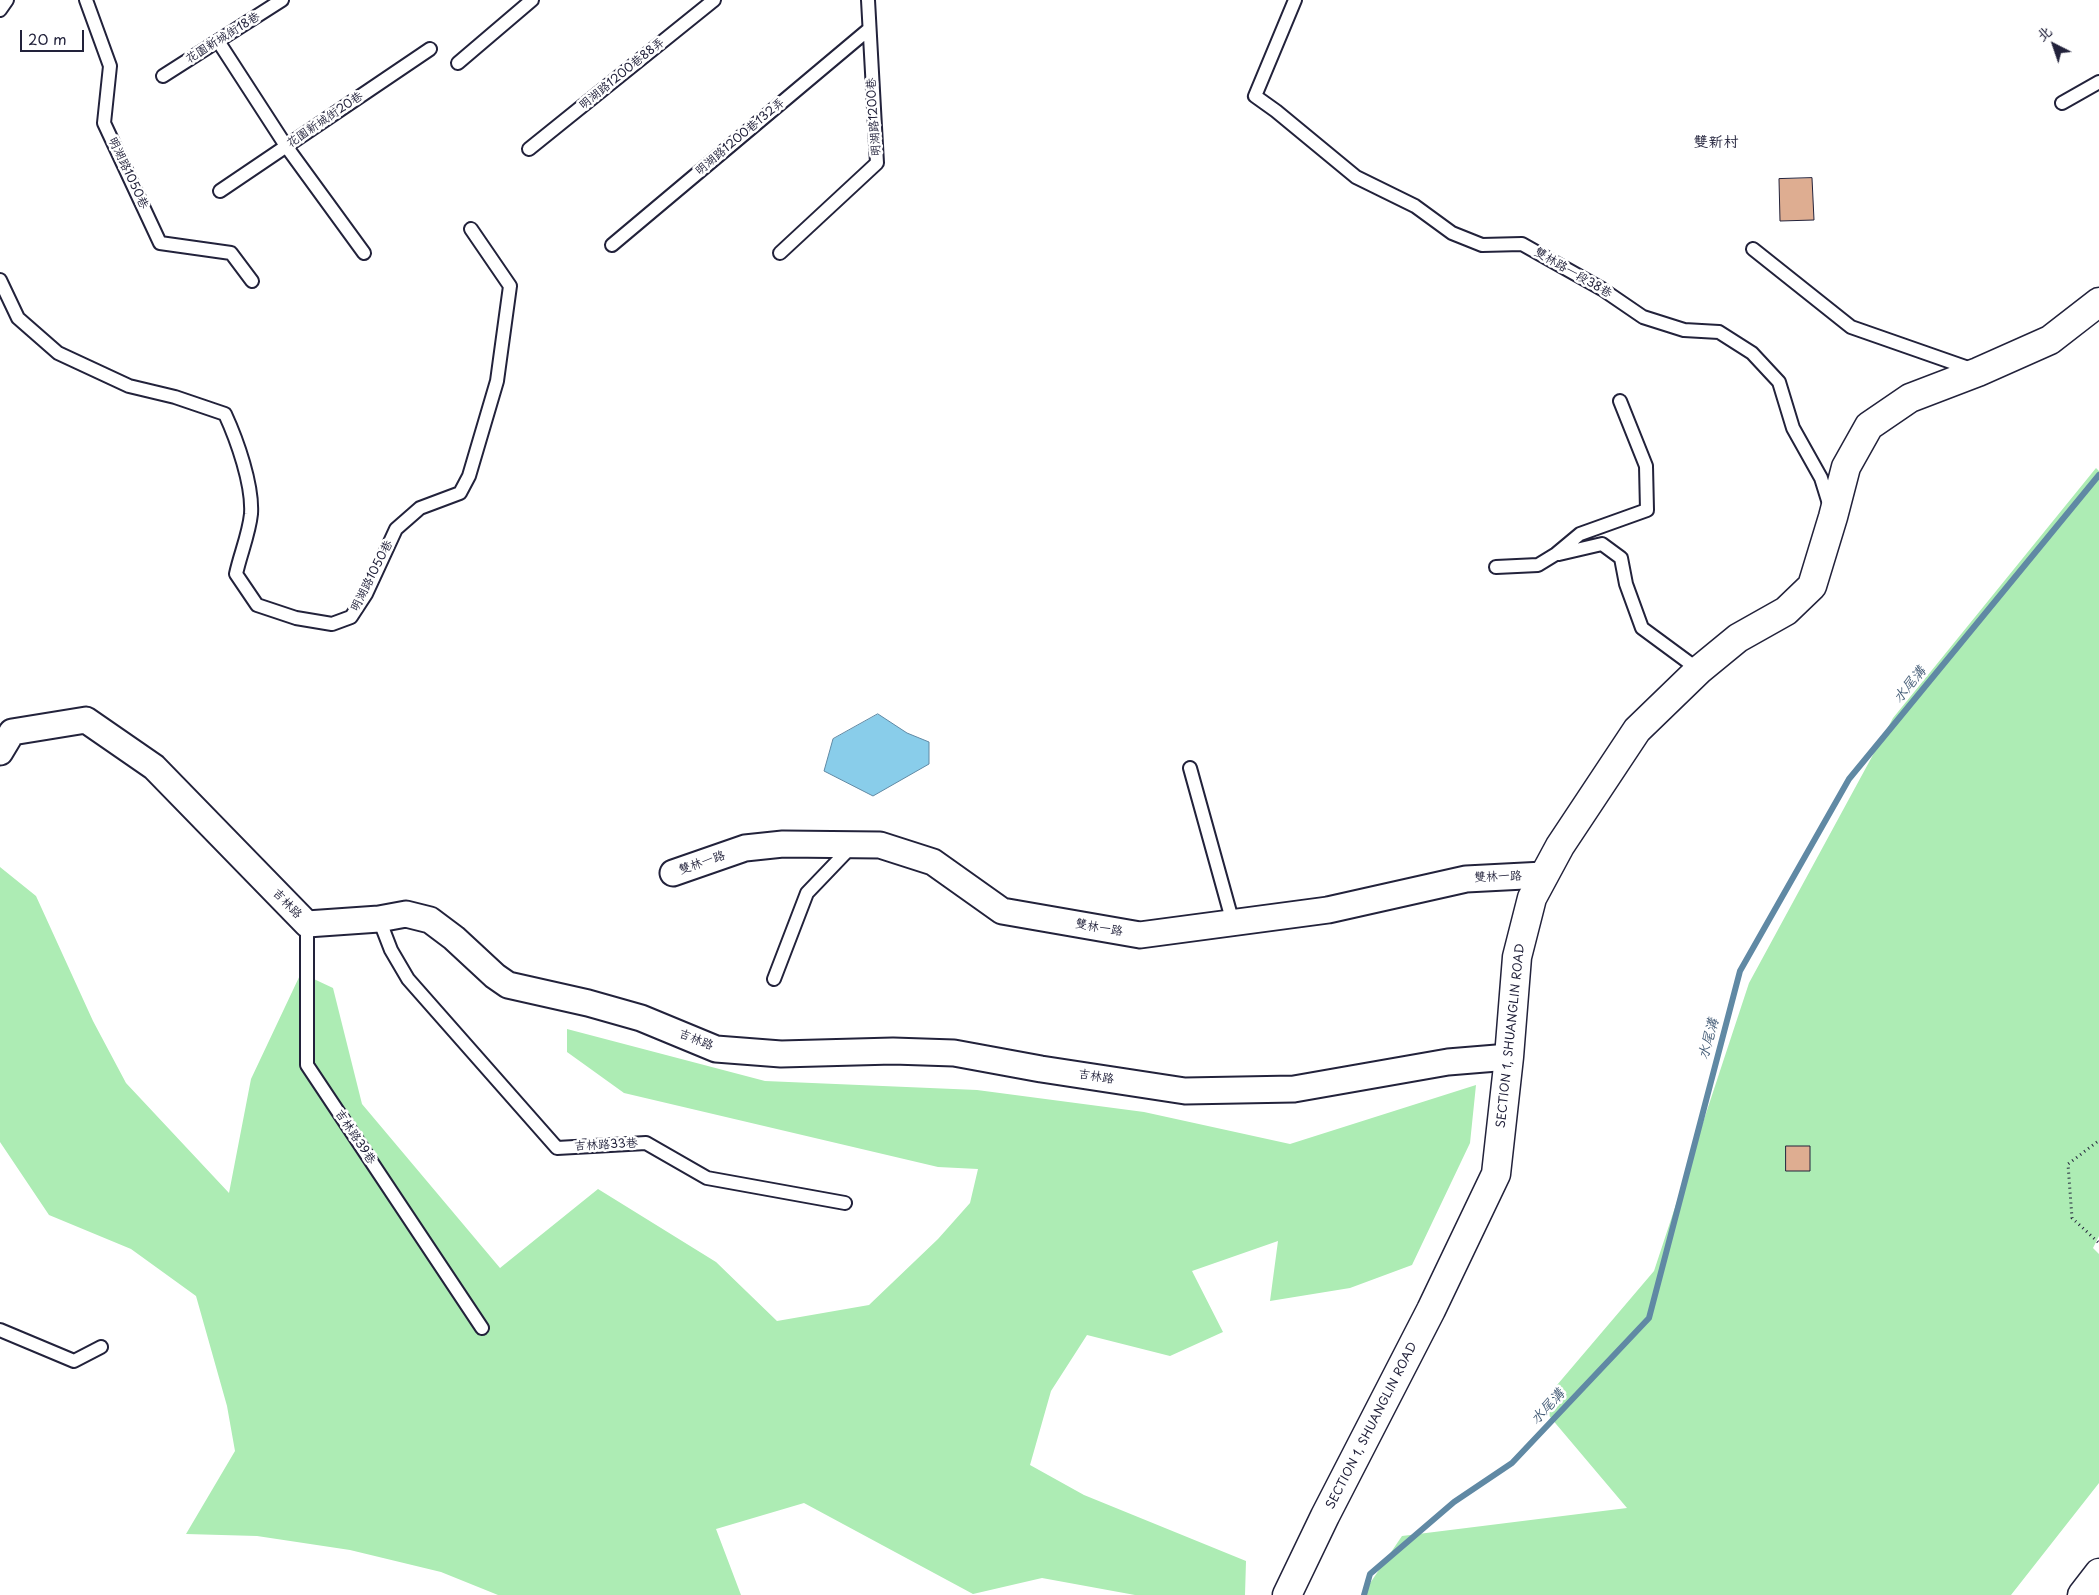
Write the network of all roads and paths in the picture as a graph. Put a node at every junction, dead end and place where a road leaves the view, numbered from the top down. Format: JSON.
{"nodes":[{"id":1,"x":7,"y":0,"type":"edge"},
{"id":2,"x":86,"y":0,"type":"edge"},
{"id":3,"x":282,"y":0,"type":"edge"},
{"id":4,"x":532,"y":0,"type":"edge"},
{"id":5,"x":714,"y":0,"type":"edge"},
{"id":6,"x":868,"y":0,"type":"edge"},
{"id":7,"x":1295,"y":0,"type":"edge"},
{"id":8,"x":0,"y":10,"type":"edge"},
{"id":9,"x":868,"y":30,"type":"junction"},
{"id":10,"x":218,"y":41,"type":"junction"},
{"id":11,"x":430,"y":49,"type":"dead end"},
{"id":12,"x":458,"y":63,"type":"dead end"},
{"id":13,"x":163,"y":76,"type":"dead end"},
{"id":14,"x":2099,"y":82,"type":"edge"},
{"id":15,"x":2062,"y":104,"type":"dead end"},
{"id":16,"x":286,"y":146,"type":"junction"},
{"id":17,"x":529,"y":149,"type":"dead end"},
{"id":18,"x":220,"y":191,"type":"dead end"},
{"id":19,"x":471,"y":229,"type":"dead end"},
{"id":20,"x":612,"y":245,"type":"dead end"},
{"id":21,"x":1753,"y":248,"type":"dead end"},
{"id":22,"x":780,"y":252,"type":"dead end"},
{"id":23,"x":364,"y":253,"type":"dead end"},
{"id":24,"x":0,"y":280,"type":"edge"},
{"id":25,"x":252,"y":281,"type":"dead end"},
{"id":26,"x":2099,"y":302,"type":"edge"},
{"id":27,"x":1978,"y":372,"type":"junction"},
{"id":28,"x":1620,"y":401,"type":"dead end"},
{"id":29,"x":1833,"y":517,"type":"junction"},
{"id":30,"x":1556,"y":554,"type":"junction"},
{"id":31,"x":1496,"y":567,"type":"dead end"},
{"id":32,"x":1699,"y":670,"type":"junction"},
{"id":33,"x":0,"y":752,"type":"edge"},
{"id":34,"x":1190,"y":768,"type":"dead end"},
{"id":35,"x":853,"y":845,"type":"junction"},
{"id":36,"x":673,"y":873,"type":"dead end"},
{"id":37,"x":1544,"y":875,"type":"junction"},
{"id":38,"x":379,"y":919,"type":"junction"},
{"id":39,"x":1233,"y":923,"type":"junction"},
{"id":40,"x":307,"y":924,"type":"junction"},
{"id":41,"x":774,"y":979,"type":"dead end"},
{"id":42,"x":1509,"y":1056,"type":"junction"},
{"id":43,"x":2097,"y":1142,"type":"dead end"},
{"id":44,"x":844,"y":1203,"type":"dead end"},
{"id":45,"x":2099,"y":1242,"type":"edge"},
{"id":46,"x":482,"y":1328,"type":"dead end"},
{"id":47,"x":0,"y":1330,"type":"edge"},
{"id":48,"x":101,"y":1347,"type":"dead end"},
{"id":49,"x":2099,"y":1574,"type":"edge"},
{"id":50,"x":1287,"y":1595,"type":"edge"},
{"id":51,"x":2082,"y":1595,"type":"edge"}],
"edges":[{"from":1,"to":8,"type":"lane"},
{"from":2,"to":25,"type":"lane","name":"明湖路1050巷"},
{"from":3,"to":10,"type":"lane","name":"花園新城街18巷"},
{"from":4,"to":12,"type":"lane"},
{"from":5,"to":17,"type":"lane","name":"明湖路1200巷88弄"},
{"from":6,"to":9,"type":"lane","name":"明湖路1200巷"},
{"from":7,"to":29,"type":"lane","name":"雙林路一段38巷"},
{"from":9,"to":20,"type":"lane","name":"明湖路1200巷132弄"},
{"from":9,"to":22,"type":"lane","name":"明湖路1200巷"},
{"from":10,"to":13,"type":"lane","name":"花園新城街18巷"},
{"from":10,"to":16,"type":"lane"},
{"from":11,"to":16,"type":"lane","name":"花園新城街20巷"},
{"from":14,"to":15,"type":"lane"},
{"from":16,"to":18,"type":"lane","name":"花園新城街20巷"},
{"from":16,"to":23,"type":"lane"},
{"from":19,"to":24,"type":"lane","name":"明湖路1050巷"},
{"from":21,"to":27,"type":"lane"},
{"from":26,"to":27,"type":"main road","name":"SECTION 1, SHUANGLIN ROAD"},
{"from":27,"to":29,"type":"main road","name":"SECTION 1, SHUANGLIN ROAD"},
{"from":28,"to":30,"type":"lane"},
{"from":29,"to":32,"type":"main road","name":"SECTION 1, SHUANGLIN ROAD"},
{"from":30,"to":31,"type":"lane"},
{"from":30,"to":32,"type":"lane"},
{"from":32,"to":37,"type":"main road","name":"SECTION 1, SHUANGLIN ROAD"},
{"from":33,"to":40,"type":"street","name":"吉林路"},
{"from":34,"to":39,"type":"lane"},
{"from":35,"to":36,"type":"street","name":"雙林一路"},
{"from":35,"to":39,"type":"street","name":"雙林一路"},
{"from":35,"to":41,"type":"lane"},
{"from":37,"to":39,"type":"street","name":"雙林一路"},
{"from":37,"to":42,"type":"main road","name":"SECTION 1, SHUANGLIN ROAD"},
{"from":38,"to":40,"type":"street","name":"吉林路"},
{"from":38,"to":42,"type":"street","name":"吉林路"},
{"from":38,"to":44,"type":"lane","name":"吉林路33巷"},
{"from":40,"to":46,"type":"lane","name":"吉林路39巷"},
{"from":42,"to":50,"type":"main road","name":"SECTION 1, SHUANGLIN ROAD"},
{"from":43,"to":45,"type":"path"},
{"from":47,"to":48,"type":"lane"},
{"from":49,"to":51,"type":"main road"}]}
